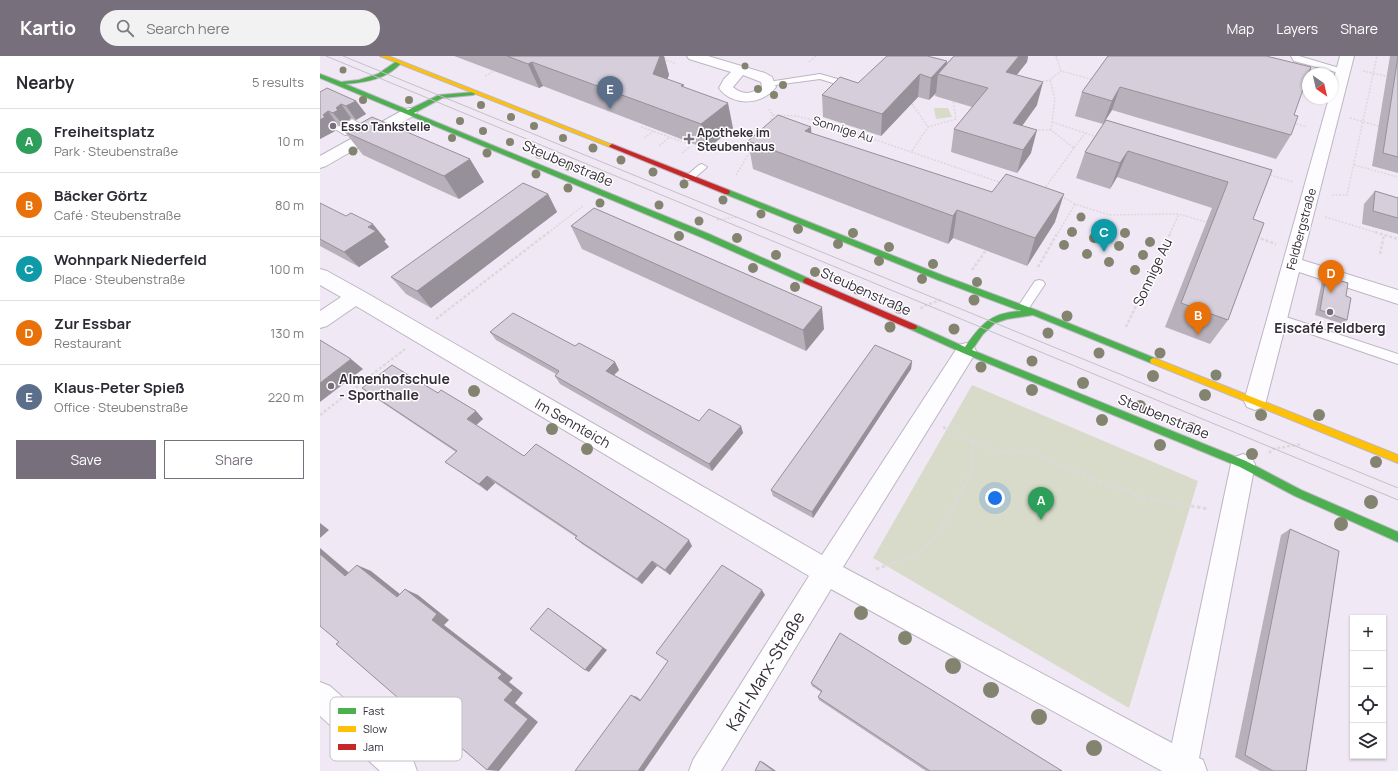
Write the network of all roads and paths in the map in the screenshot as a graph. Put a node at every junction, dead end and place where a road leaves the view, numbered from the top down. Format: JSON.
{"nodes":[{"id":1,"x":386,"y":56,"type":"edge"},
{"id":2,"x":694,"y":56,"type":"edge"},
{"id":3,"x":1056,"y":56,"type":"edge"},
{"id":4,"x":1295,"y":56,"type":"edge"},
{"id":5,"x":1377,"y":56,"type":"edge"},
{"id":6,"x":399,"y":62,"type":"junction"},
{"id":7,"x":1345,"y":65,"type":"edge"},
{"id":8,"x":498,"y":68,"type":"dead end"},
{"id":9,"x":740,"y":71,"type":"junction"},
{"id":10,"x":1061,"y":71,"type":"junction"},
{"id":11,"x":1374,"y":74,"type":"junction"},
{"id":12,"x":320,"y":76,"type":"edge"},
{"id":13,"x":484,"y":76,"type":"dead end"},
{"id":14,"x":1392,"y":78,"type":"dead end"},
{"id":15,"x":1050,"y":80,"type":"junction"},
{"id":16,"x":1096,"y":81,"type":"edge"},
{"id":17,"x":1038,"y":83,"type":"edge"},
{"id":18,"x":338,"y":84,"type":"junction"},
{"id":19,"x":768,"y":84,"type":"junction"},
{"id":20,"x":858,"y":88,"type":"edge"},
{"id":21,"x":328,"y":92,"type":"edge"},
{"id":22,"x":478,"y":92,"type":"junction"},
{"id":23,"x":956,"y":95,"type":"edge"},
{"id":24,"x":905,"y":100,"type":"edge"},
{"id":25,"x":767,"y":106,"type":"dead end"},
{"id":26,"x":410,"y":112,"type":"junction"},
{"id":27,"x":1332,"y":114,"type":"junction"},
{"id":28,"x":773,"y":115,"type":"junction"},
{"id":29,"x":352,"y":122,"type":"dead end"},
{"id":30,"x":1052,"y":122,"type":"junction"},
{"id":31,"x":1289,"y":122,"type":"edge"},
{"id":32,"x":1363,"y":122,"type":"junction"},
{"id":33,"x":928,"y":126,"type":"junction"},
{"id":34,"x":641,"y":127,"type":"edge"},
{"id":35,"x":1384,"y":127,"type":"dead end"},
{"id":36,"x":339,"y":129,"type":"dead end"},
{"id":37,"x":765,"y":129,"type":"edge"},
{"id":38,"x":1032,"y":130,"type":"edge"},
{"id":39,"x":1050,"y":130,"type":"junction"},
{"id":40,"x":654,"y":131,"type":"junction"},
{"id":41,"x":1327,"y":132,"type":"junction"},
{"id":42,"x":1085,"y":133,"type":"junction"},
{"id":43,"x":362,"y":134,"type":"junction"},
{"id":44,"x":670,"y":137,"type":"junction"},
{"id":45,"x":1098,"y":137,"type":"edge"},
{"id":46,"x":639,"y":142,"type":"dead end"},
{"id":47,"x":1074,"y":148,"type":"junction"},
{"id":48,"x":655,"y":149,"type":"dead end"},
{"id":49,"x":752,"y":149,"type":"dead end"},
{"id":50,"x":912,"y":151,"type":"junction"},
{"id":51,"x":677,"y":157,"type":"dead end"},
{"id":52,"x":320,"y":163,"type":"edge"},
{"id":53,"x":1354,"y":165,"type":"junction"},
{"id":54,"x":702,"y":167,"type":"dead end"},
{"id":55,"x":1266,"y":174,"type":"edge"},
{"id":56,"x":1398,"y":177,"type":"edge"},
{"id":57,"x":689,"y":178,"type":"junction"},
{"id":58,"x":1003,"y":183,"type":"edge"},
{"id":59,"x":1038,"y":187,"type":"edge"},
{"id":60,"x":1045,"y":188,"type":"junction"},
{"id":61,"x":1312,"y":188,"type":"junction"},
{"id":62,"x":1051,"y":191,"type":"edge"},
{"id":63,"x":1057,"y":194,"type":"edge"},
{"id":64,"x":1347,"y":195,"type":"dead end"},
{"id":65,"x":741,"y":198,"type":"junction"},
{"id":66,"x":1075,"y":204,"type":"junction"},
{"id":67,"x":584,"y":205,"type":"dead end"},
{"id":68,"x":1306,"y":211,"type":"junction"},
{"id":69,"x":1179,"y":214,"type":"junction"},
{"id":70,"x":1216,"y":225,"type":"edge"},
{"id":71,"x":1384,"y":235,"type":"junction"},
{"id":72,"x":1253,"y":236,"type":"edge"},
{"id":73,"x":1398,"y":239,"type":"edge"},
{"id":74,"x":715,"y":240,"type":"junction"},
{"id":75,"x":986,"y":250,"type":"edge"},
{"id":76,"x":1380,"y":254,"type":"dead end"},
{"id":77,"x":1294,"y":256,"type":"junction"},
{"id":78,"x":972,"y":271,"type":"dead end"},
{"id":79,"x":320,"y":276,"type":"edge"},
{"id":80,"x":941,"y":278,"type":"junction"},
{"id":81,"x":1039,"y":284,"type":"joint"},
{"id":82,"x":356,"y":296,"type":"junction"},
{"id":83,"x":1398,"y":297,"type":"edge"},
{"id":84,"x":1028,"y":310,"type":"junction"},
{"id":85,"x":1277,"y":318,"type":"junction"},
{"id":86,"x":320,"y":321,"type":"edge"},
{"id":87,"x":1125,"y":330,"type":"dead end"},
{"id":88,"x":422,"y":334,"type":"junction"},
{"id":89,"x":927,"y":334,"type":"junction"},
{"id":90,"x":966,"y":351,"type":"junction"},
{"id":91,"x":1398,"y":358,"type":"edge"},
{"id":92,"x":1255,"y":401,"type":"junction"},
{"id":93,"x":320,"y":415,"type":"edge"},
{"id":94,"x":1287,"y":415,"type":"junction"},
{"id":95,"x":924,"y":418,"type":"junction"},
{"id":96,"x":974,"y":441,"type":"junction"},
{"id":97,"x":1268,"y":456,"type":"dead end"},
{"id":98,"x":1398,"y":459,"type":"edge"},
{"id":99,"x":1243,"y":464,"type":"junction"},
{"id":100,"x":1233,"y":514,"type":"junction"},
{"id":101,"x":1398,"y":537,"type":"edge"},
{"id":102,"x":869,"y":570,"type":"dead end"},
{"id":103,"x":826,"y":572,"type":"junction"},
{"id":104,"x":320,"y":696,"type":"edge"},
{"id":105,"x":330,"y":705,"type":"edge"},
{"id":106,"x":391,"y":761,"type":"edge"},
{"id":107,"x":1185,"y":769,"type":"edge"},
{"id":108,"x":402,"y":771,"type":"edge"},
{"id":109,"x":704,"y":771,"type":"edge"}],
"edges":[{"from":1,"to":6,"type":"street"},
{"from":2,"to":9,"type":"street"},
{"from":3,"to":10,"type":"path"},
{"from":4,"to":7,"type":"lane"},
{"from":5,"to":11,"type":"path"},
{"from":6,"to":18,"type":"street"},
{"from":6,"to":22,"type":"street"},
{"from":7,"to":11,"type":"path"},
{"from":7,"to":27,"type":"street","name":"Feldbergstraße"},
{"from":8,"to":13,"type":"path"},
{"from":9,"to":19,"type":"street"},
{"from":9,"to":19,"type":"street"},
{"from":10,"to":15,"type":"path"},
{"from":10,"to":16,"type":"path"},
{"from":11,"to":14,"type":"path"},
{"from":11,"to":32,"type":"path"},
{"from":12,"to":18,"type":"street","name":"Steubenstraße"},
{"from":15,"to":17,"type":"path"},
{"from":15,"to":30,"type":"path"},
{"from":18,"to":21,"type":"lane"},
{"from":18,"to":26,"type":"street","name":"Steubenstraße"},
{"from":19,"to":20,"type":"lane"},
{"from":22,"to":26,"type":"street"},
{"from":22,"to":57,"type":"street"},
{"from":23,"to":33,"type":"path"},
{"from":24,"to":33,"type":"path"},
{"from":25,"to":28,"type":"path"},
{"from":26,"to":43,"type":"street"},
{"from":26,"to":74,"type":"street","name":"Steubenstraße"},
{"from":27,"to":32,"type":"path"},
{"from":27,"to":41,"type":"street","name":"Feldbergstraße"},
{"from":28,"to":37,"type":"path"},
{"from":28,"to":50,"type":"path","name":"Sonnige Au"},
{"from":29,"to":43,"type":"lane"},
{"from":30,"to":39,"type":"path"},
{"from":30,"to":42,"type":"path"},
{"from":31,"to":41,"type":"path"},
{"from":32,"to":35,"type":"path"},
{"from":32,"to":53,"type":"path"},
{"from":33,"to":50,"type":"path"},
{"from":34,"to":40,"type":"path"},
{"from":36,"to":43,"type":"lane"},
{"from":38,"to":39,"type":"path"},
{"from":39,"to":47,"type":"path"},
{"from":40,"to":44,"type":"path"},
{"from":40,"to":46,"type":"path"},
{"from":41,"to":61,"type":"street","name":"Feldbergstraße"},
{"from":42,"to":45,"type":"path"},
{"from":42,"to":47,"type":"path"},
{"from":43,"to":52,"type":"street"},
{"from":44,"to":48,"type":"path"},
{"from":44,"to":51,"type":"path"},
{"from":47,"to":60,"type":"path"},
{"from":49,"to":65,"type":"path"},
{"from":50,"to":58,"type":"path","name":"Sonnige Au"},
{"from":53,"to":56,"type":"path"},
{"from":53,"to":64,"type":"path"},
{"from":54,"to":57,"type":"lane"},
{"from":55,"to":61,"type":"path"},
{"from":57,"to":65,"type":"street"},
{"from":59,"to":60,"type":"path"},
{"from":60,"to":62,"type":"path"},
{"from":61,"to":68,"type":"street","name":"Feldbergstraße"},
{"from":63,"to":66,"type":"path"},
{"from":65,"to":74,"type":"path"},
{"from":65,"to":80,"type":"street"},
{"from":66,"to":69,"type":"path"},
{"from":66,"to":81,"type":"path"},
{"from":67,"to":88,"type":"path"},
{"from":68,"to":71,"type":"path"},
{"from":68,"to":77,"type":"street","name":"Feldbergstraße"},
{"from":69,"to":70,"type":"path"},
{"from":69,"to":87,"type":"path","name":"Sonnige Au"},
{"from":71,"to":73,"type":"path"},
{"from":71,"to":76,"type":"path"},
{"from":72,"to":77,"type":"path"},
{"from":74,"to":89,"type":"street","name":"Steubenstraße"},
{"from":75,"to":78,"type":"path"},
{"from":77,"to":83,"type":"street"},
{"from":77,"to":85,"type":"street","name":"Feldbergstraße"},
{"from":79,"to":82,"type":"street","name":"Im Sennteich"},
{"from":80,"to":84,"type":"street"},
{"from":80,"to":89,"type":"path"},
{"from":81,"to":84,"type":"lane"},
{"from":82,"to":86,"type":"street"},
{"from":82,"to":88,"type":"street","name":"Im Sennteich"},
{"from":84,"to":90,"type":"street"},
{"from":84,"to":92,"type":"street"},
{"from":85,"to":91,"type":"lane"},
{"from":85,"to":92,"type":"street","name":"Feldbergstraße"},
{"from":88,"to":93,"type":"path"},
{"from":88,"to":103,"type":"street","name":"Im Sennteich"},
{"from":89,"to":90,"type":"street","name":"Steubenstraße"},
{"from":90,"to":95,"type":"street","name":"Karl-Marx-Straße"},
{"from":90,"to":99,"type":"street","name":"Steubenstraße"},
{"from":92,"to":94,"type":"street"},
{"from":94,"to":97,"type":"path"},
{"from":94,"to":98,"type":"street"},
{"from":95,"to":96,"type":"path"},
{"from":95,"to":103,"type":"street","name":"Karl-Marx-Straße"},
{"from":96,"to":100,"type":"path"},
{"from":96,"to":102,"type":"path"},
{"from":99,"to":100,"type":"street"},
{"from":99,"to":101,"type":"street","name":"Steubenstraße"},
{"from":100,"to":107,"type":"street"},
{"from":103,"to":107,"type":"street","name":"Im Sennteich"},
{"from":103,"to":109,"type":"street","name":"Karl-Marx-Straße"},
{"from":104,"to":105,"type":"street"},
{"from":106,"to":108,"type":"street"}]}
